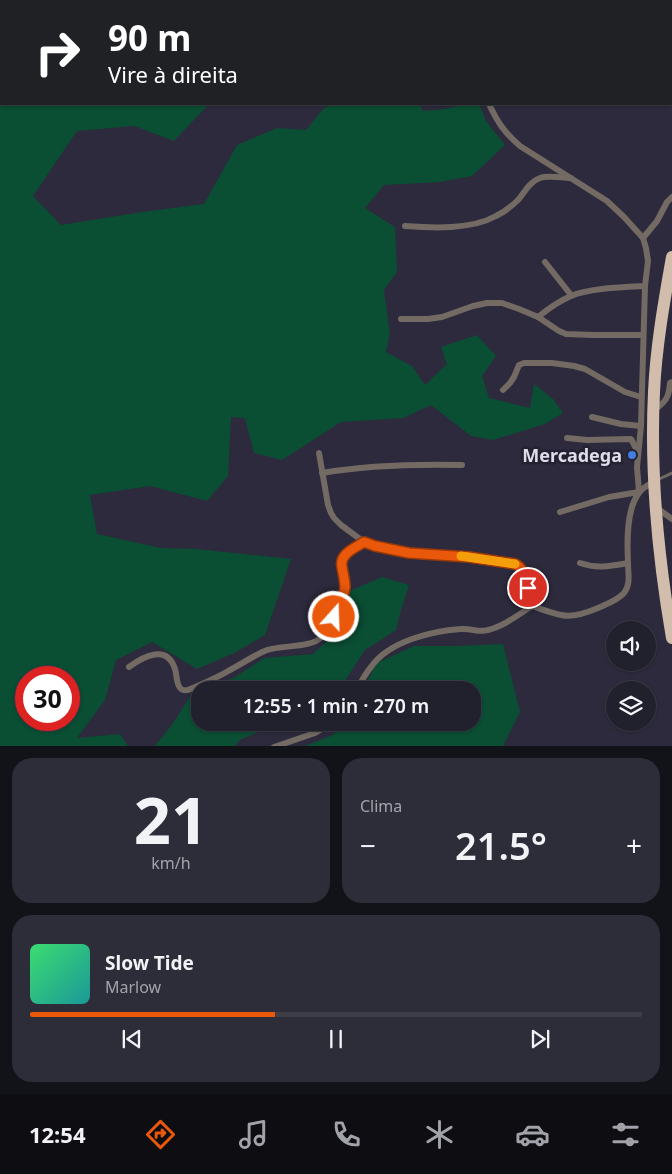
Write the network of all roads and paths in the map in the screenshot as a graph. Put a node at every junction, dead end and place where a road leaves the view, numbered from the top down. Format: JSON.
{"nodes":[{"id":1,"x":490,"y":105,"type":"edge"},
{"id":2,"x":572,"y":178,"type":"junction"},
{"id":3,"x":672,"y":197,"type":"edge"},
{"id":4,"x":404,"y":226,"type":"dead end"},
{"id":5,"x":643,"y":238,"type":"junction"},
{"id":6,"x":672,"y":257,"type":"edge"},
{"id":7,"x":545,"y":262,"type":"dead end"},
{"id":8,"x":644,"y":286,"type":"junction"},
{"id":9,"x":571,"y":295,"type":"junction"},
{"id":10,"x":538,"y":318,"type":"junction"},
{"id":11,"x":401,"y":319,"type":"dead end"},
{"id":12,"x":643,"y":335,"type":"junction"},
{"id":13,"x":655,"y":381,"type":"junction"},
{"id":14,"x":671,"y":382,"type":"edge"},
{"id":15,"x":502,"y":390,"type":"dead end"},
{"id":16,"x":642,"y":397,"type":"junction"},
{"id":17,"x":654,"y":410,"type":"junction"},
{"id":18,"x":592,"y":417,"type":"dead end"},
{"id":19,"x":641,"y":429,"type":"junction"},
{"id":20,"x":566,"y":438,"type":"dead end"},
{"id":21,"x":631,"y":439,"type":"junction"},
{"id":22,"x":319,"y":453,"type":"dead end"},
{"id":23,"x":639,"y":454,"type":"junction"},
{"id":24,"x":462,"y":465,"type":"dead end"},
{"id":25,"x":672,"y":472,"type":"edge"},
{"id":26,"x":322,"y":473,"type":"junction"},
{"id":27,"x":654,"y":481,"type":"junction"},
{"id":28,"x":639,"y":492,"type":"junction"},
{"id":29,"x":656,"y":507,"type":"junction"},
{"id":30,"x":560,"y":512,"type":"dead end"},
{"id":31,"x":672,"y":519,"type":"edge"},
{"id":32,"x":364,"y":542,"type":"junction"},
{"id":33,"x":580,"y":563,"type":"dead end"},
{"id":34,"x":628,"y":563,"type":"junction"},
{"id":35,"x":532,"y":606,"type":"junction"},
{"id":36,"x":672,"y":638,"type":"edge"},
{"id":37,"x":129,"y":667,"type":"dead end"},
{"id":38,"x":362,"y":681,"type":"edge"},
{"id":39,"x":318,"y":731,"type":"edge"},
{"id":40,"x":274,"y":746,"type":"edge"}],
"edges":[{"from":1,"to":2,"type":"street"},
{"from":2,"to":4,"type":"street"},
{"from":2,"to":5,"type":"street"},
{"from":3,"to":5,"type":"street"},
{"from":5,"to":8,"type":"street"},
{"from":6,"to":13,"type":"highway"},
{"from":7,"to":9,"type":"street"},
{"from":8,"to":9,"type":"street"},
{"from":8,"to":12,"type":"street"},
{"from":9,"to":10,"type":"street"},
{"from":10,"to":11,"type":"street"},
{"from":10,"to":12,"type":"street"},
{"from":12,"to":16,"type":"street"},
{"from":13,"to":14,"type":"street"},
{"from":13,"to":17,"type":"highway"},
{"from":14,"to":17,"type":"street"},
{"from":15,"to":16,"type":"street"},
{"from":16,"to":19,"type":"street"},
{"from":17,"to":27,"type":"highway"},
{"from":18,"to":19,"type":"street"},
{"from":19,"to":21,"type":"street"},
{"from":19,"to":23,"type":"street"},
{"from":20,"to":21,"type":"street"},
{"from":21,"to":23,"type":"street"},
{"from":22,"to":26,"type":"street"},
{"from":23,"to":28,"type":"street"},
{"from":24,"to":26,"type":"street"},
{"from":25,"to":27,"type":"lane"},
{"from":26,"to":32,"type":"street"},
{"from":27,"to":28,"type":"street"},
{"from":27,"to":29,"type":"highway"},
{"from":28,"to":30,"type":"street"},
{"from":28,"to":34,"type":"street"},
{"from":29,"to":31,"type":"street"},
{"from":29,"to":36,"type":"highway"},
{"from":32,"to":35,"type":"street"},
{"from":32,"to":37,"type":"street"},
{"from":33,"to":34,"type":"street"},
{"from":34,"to":35,"type":"street"},
{"from":35,"to":38,"type":"street"},
{"from":39,"to":40,"type":"street"}]}
